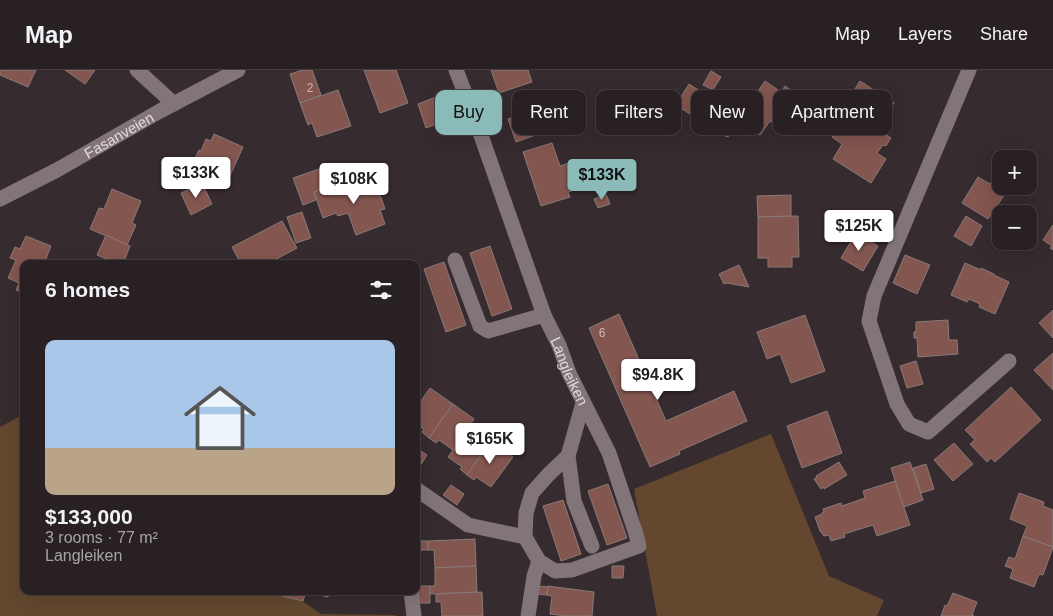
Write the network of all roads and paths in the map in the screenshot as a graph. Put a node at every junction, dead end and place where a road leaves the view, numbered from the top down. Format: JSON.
{"nodes":[{"id":1,"x":137,"y":70,"type":"edge"},
{"id":2,"x":238,"y":70,"type":"edge"},
{"id":3,"x":456,"y":70,"type":"edge"},
{"id":4,"x":969,"y":70,"type":"edge"},
{"id":5,"x":174,"y":104,"type":"junction"},
{"id":6,"x":0,"y":199,"type":"edge"},
{"id":7,"x":455,"y":260,"type":"dead end"},
{"id":8,"x":544,"y":315,"type":"junction"},
{"id":9,"x":1009,"y":361,"type":"dead end"},
{"id":10,"x":584,"y":403,"type":"junction"},
{"id":11,"x":568,"y":456,"type":"junction"},
{"id":12,"x":420,"y":492,"type":"edge"},
{"id":13,"x":525,"y":537,"type":"junction"},
{"id":14,"x":592,"y":546,"type":"dead end"},
{"id":15,"x":539,"y":561,"type":"junction"},
{"id":16,"x":412,"y":595,"type":"edge"},
{"id":17,"x":414,"y":616,"type":"edge"},
{"id":18,"x":528,"y":616,"type":"edge"}],
"edges":[{"from":1,"to":5,"type":"street"},
{"from":2,"to":5,"type":"street","name":"Fasanveien"},
{"from":3,"to":8,"type":"street","name":"Langleiken"},
{"from":4,"to":9,"type":"street"},
{"from":5,"to":6,"type":"street","name":"Fasanveien"},
{"from":7,"to":8,"type":"street"},
{"from":8,"to":10,"type":"street","name":"Langleiken"},
{"from":10,"to":11,"type":"street"},
{"from":10,"to":15,"type":"street","name":"Langleiken"},
{"from":11,"to":13,"type":"street"},
{"from":11,"to":14,"type":"street"},
{"from":12,"to":13,"type":"street"},
{"from":13,"to":15,"type":"street"},
{"from":15,"to":18,"type":"street"},
{"from":16,"to":17,"type":"street"}]}
